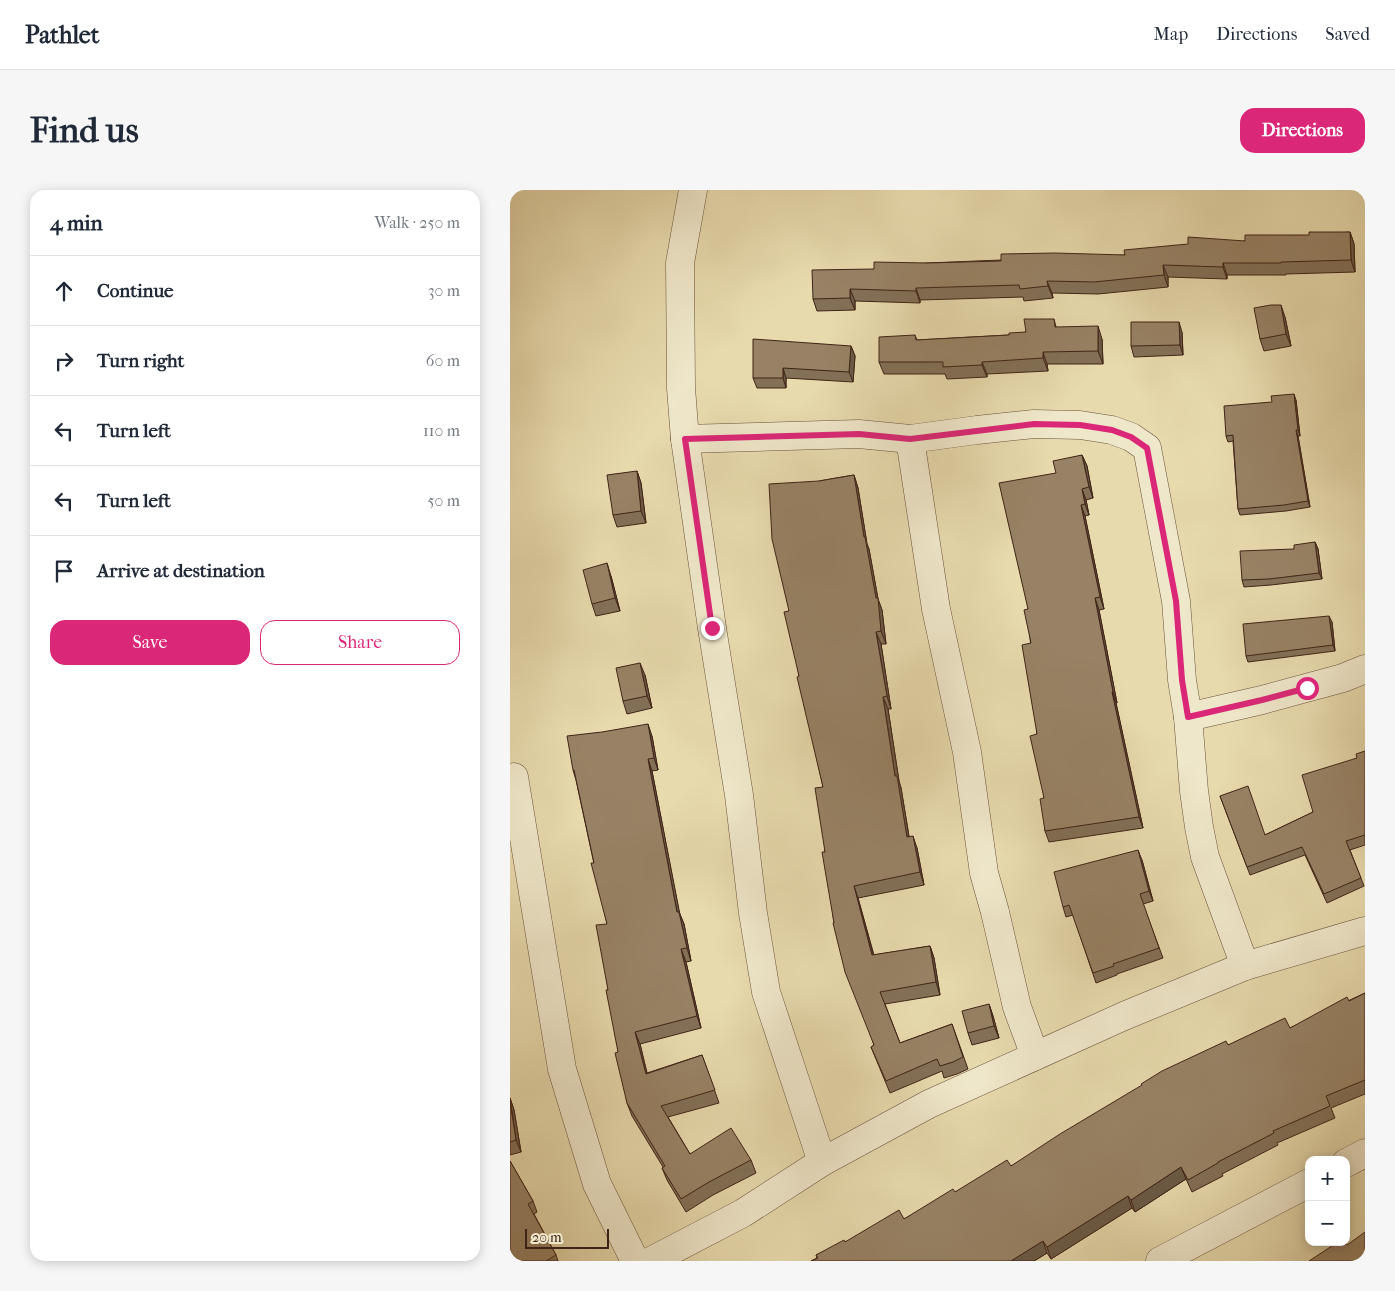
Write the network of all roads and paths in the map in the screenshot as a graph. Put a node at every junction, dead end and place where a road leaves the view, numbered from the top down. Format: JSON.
{"nodes":[{"id":1,"x":693,"y":190,"type":"edge"},
{"id":2,"x":685,"y":439,"type":"junction"},
{"id":3,"x":910,"y":439,"type":"junction"},
{"id":4,"x":1365,"y":669,"type":"edge"},
{"id":5,"x":1188,"y":717,"type":"junction"},
{"id":6,"x":514,"y":777,"type":"dead end"},
{"id":7,"x":1365,"y":930,"type":"edge"},
{"id":8,"x":1245,"y":966,"type":"junction"},
{"id":9,"x":1035,"y":1056,"type":"junction"},
{"id":10,"x":1365,"y":1153,"type":"edge"},
{"id":11,"x":1350,"y":1161,"type":"edge"},
{"id":12,"x":822,"y":1162,"type":"junction"},
{"id":13,"x":1305,"y":1185,"type":"edge"},
{"id":14,"x":635,"y":1261,"type":"edge"},
{"id":15,"x":651,"y":1261,"type":"edge"},
{"id":16,"x":1160,"y":1261,"type":"edge"}],
"edges":[{"from":1,"to":2,"type":"street"},
{"from":2,"to":3,"type":"street"},
{"from":2,"to":12,"type":"street"},
{"from":3,"to":5,"type":"street"},
{"from":3,"to":9,"type":"street"},
{"from":4,"to":5,"type":"street"},
{"from":5,"to":8,"type":"street"},
{"from":6,"to":14,"type":"street"},
{"from":7,"to":8,"type":"street"},
{"from":8,"to":9,"type":"street"},
{"from":9,"to":12,"type":"street"},
{"from":10,"to":11,"type":"street"},
{"from":12,"to":15,"type":"street"},
{"from":13,"to":16,"type":"street"}]}
